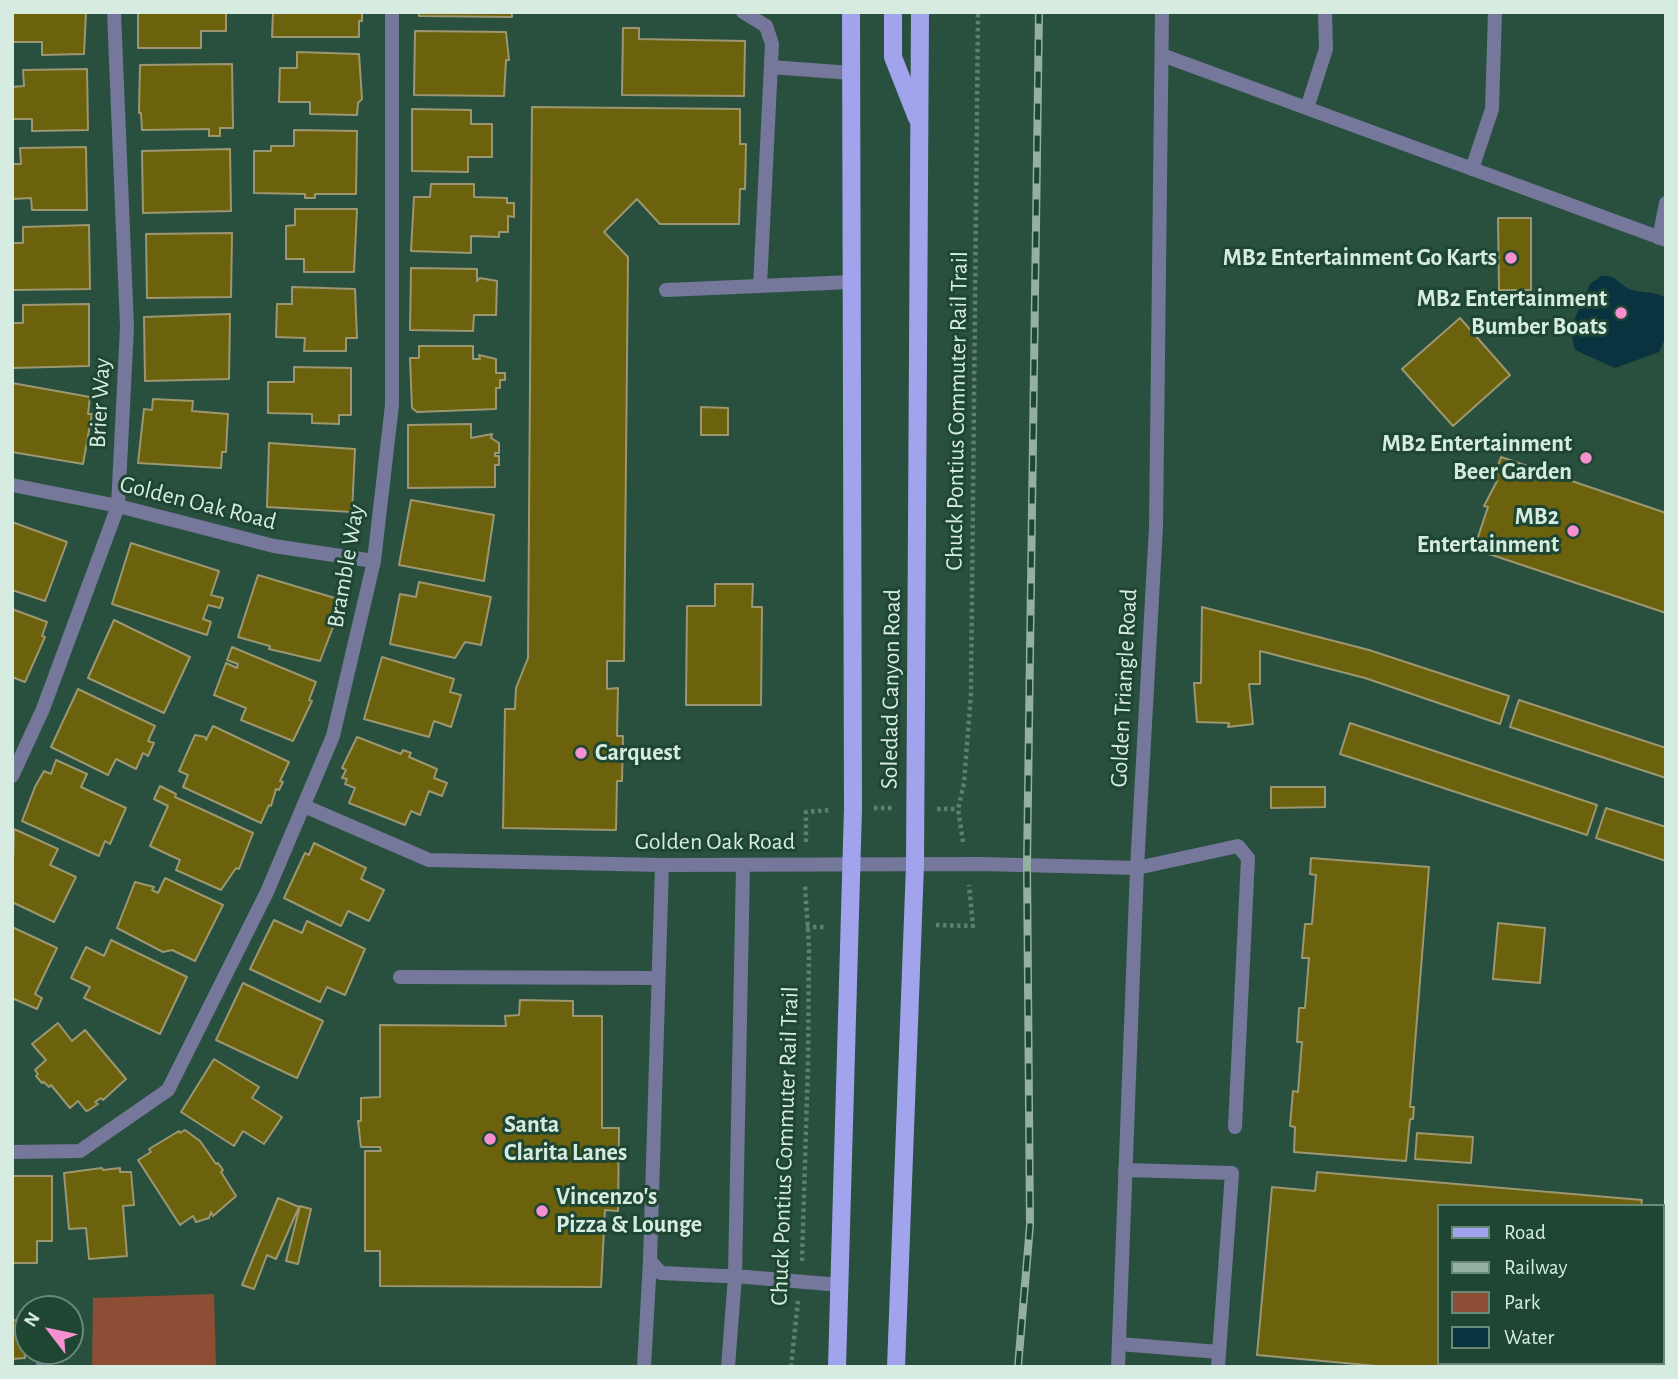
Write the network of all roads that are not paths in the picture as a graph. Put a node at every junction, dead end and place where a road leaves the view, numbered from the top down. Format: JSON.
{"nodes":[{"id":1,"x":114,"y":12,"type":"edge"},
{"id":2,"x":391,"y":12,"type":"edge"},
{"id":3,"x":743,"y":12,"type":"edge"},
{"id":4,"x":851,"y":12,"type":"edge"},
{"id":5,"x":893,"y":12,"type":"edge"},
{"id":6,"x":920,"y":12,"type":"edge"},
{"id":7,"x":1162,"y":12,"type":"edge"},
{"id":8,"x":1325,"y":12,"type":"edge"},
{"id":9,"x":1495,"y":12,"type":"edge"},
{"id":10,"x":1162,"y":55,"type":"junction"},
{"id":11,"x":771,"y":67,"type":"junction"},
{"id":12,"x":851,"y":74,"type":"junction"},
{"id":13,"x":1307,"y":108,"type":"junction"},
{"id":14,"x":921,"y":127,"type":"junction"},
{"id":15,"x":1472,"y":169,"type":"junction"},
{"id":16,"x":1666,"y":203,"type":"edge"},
{"id":17,"x":1663,"y":239,"type":"edge"},
{"id":18,"x":852,"y":282,"type":"junction"},
{"id":19,"x":760,"y":286,"type":"junction"},
{"id":20,"x":666,"y":290,"type":"dead end"},
{"id":21,"x":12,"y":485,"type":"edge"},
{"id":22,"x":118,"y":506,"type":"junction"},
{"id":23,"x":374,"y":561,"type":"junction"},
{"id":24,"x":12,"y":776,"type":"edge"},
{"id":25,"x":304,"y":806,"type":"junction"},
{"id":26,"x":662,"y":865,"type":"junction"},
{"id":27,"x":743,"y":865,"type":"junction"},
{"id":28,"x":852,"y":865,"type":"junction"},
{"id":29,"x":915,"y":865,"type":"junction"},
{"id":30,"x":1137,"y":868,"type":"junction"},
{"id":31,"x":400,"y":977,"type":"dead end"},
{"id":32,"x":658,"y":978,"type":"junction"},
{"id":33,"x":1235,"y":1127,"type":"dead end"},
{"id":34,"x":12,"y":1152,"type":"edge"},
{"id":35,"x":1125,"y":1170,"type":"junction"},
{"id":36,"x":650,"y":1261,"type":"junction"},
{"id":37,"x":735,"y":1276,"type":"junction"},
{"id":38,"x":840,"y":1285,"type":"junction"},
{"id":39,"x":1119,"y":1344,"type":"junction"},
{"id":40,"x":1219,"y":1352,"type":"junction"},
{"id":41,"x":645,"y":1367,"type":"edge"},
{"id":42,"x":728,"y":1367,"type":"edge"},
{"id":43,"x":837,"y":1367,"type":"edge"},
{"id":44,"x":896,"y":1367,"type":"edge"},
{"id":45,"x":1118,"y":1367,"type":"edge"},
{"id":46,"x":1218,"y":1367,"type":"edge"}],
"edges":[{"from":1,"to":22,"type":"street","name":"Brier Way"},
{"from":2,"to":23,"type":"street","name":"Bramble Way"},
{"from":3,"to":11,"type":"street"},
{"from":4,"to":12,"type":"main road","name":"Soledad Canyon Road"},
{"from":5,"to":14,"type":"main road"},
{"from":6,"to":14,"type":"main road","name":"Soledad Canyon Road"},
{"from":7,"to":10,"type":"street","name":"Golden Triangle Road"},
{"from":8,"to":13,"type":"street"},
{"from":9,"to":15,"type":"street"},
{"from":10,"to":13,"type":"street"},
{"from":10,"to":30,"type":"street","name":"Golden Triangle Road"},
{"from":11,"to":12,"type":"street"},
{"from":11,"to":19,"type":"street"},
{"from":12,"to":18,"type":"main road","name":"Soledad Canyon Road"},
{"from":13,"to":15,"type":"street"},
{"from":14,"to":29,"type":"main road","name":"Soledad Canyon Road"},
{"from":15,"to":17,"type":"street"},
{"from":16,"to":17,"type":"street"},
{"from":18,"to":19,"type":"street"},
{"from":18,"to":28,"type":"main road","name":"Soledad Canyon Road"},
{"from":19,"to":20,"type":"street"},
{"from":21,"to":22,"type":"street","name":"Golden Oak Road"},
{"from":22,"to":23,"type":"street","name":"Golden Oak Road"},
{"from":22,"to":24,"type":"street","name":"Brier Way"},
{"from":23,"to":25,"type":"street","name":"Bramble Way"},
{"from":25,"to":26,"type":"street","name":"Golden Oak Road"},
{"from":25,"to":34,"type":"street","name":"Bramble Way"},
{"from":26,"to":27,"type":"street","name":"Golden Oak Road"},
{"from":26,"to":32,"type":"street"},
{"from":27,"to":28,"type":"street","name":"Golden Oak Road"},
{"from":27,"to":37,"type":"street"},
{"from":28,"to":29,"type":"street","name":"Golden Oak Road"},
{"from":28,"to":38,"type":"main road","name":"Soledad Canyon Road"},
{"from":29,"to":30,"type":"street","name":"Golden Oak Road"},
{"from":29,"to":44,"type":"main road","name":"Soledad Canyon Road"},
{"from":30,"to":33,"type":"street","name":"Golden Oak Road"},
{"from":30,"to":35,"type":"street","name":"Golden Triangle Road"},
{"from":31,"to":32,"type":"street"},
{"from":32,"to":36,"type":"street"},
{"from":35,"to":39,"type":"street","name":"Golden Triangle Road"},
{"from":35,"to":40,"type":"street"},
{"from":36,"to":37,"type":"street"},
{"from":36,"to":41,"type":"street"},
{"from":37,"to":38,"type":"street"},
{"from":37,"to":42,"type":"street"},
{"from":38,"to":43,"type":"main road","name":"Soledad Canyon Road"},
{"from":39,"to":40,"type":"street"},
{"from":39,"to":45,"type":"street","name":"Golden Triangle Road"},
{"from":40,"to":46,"type":"street"}]}
